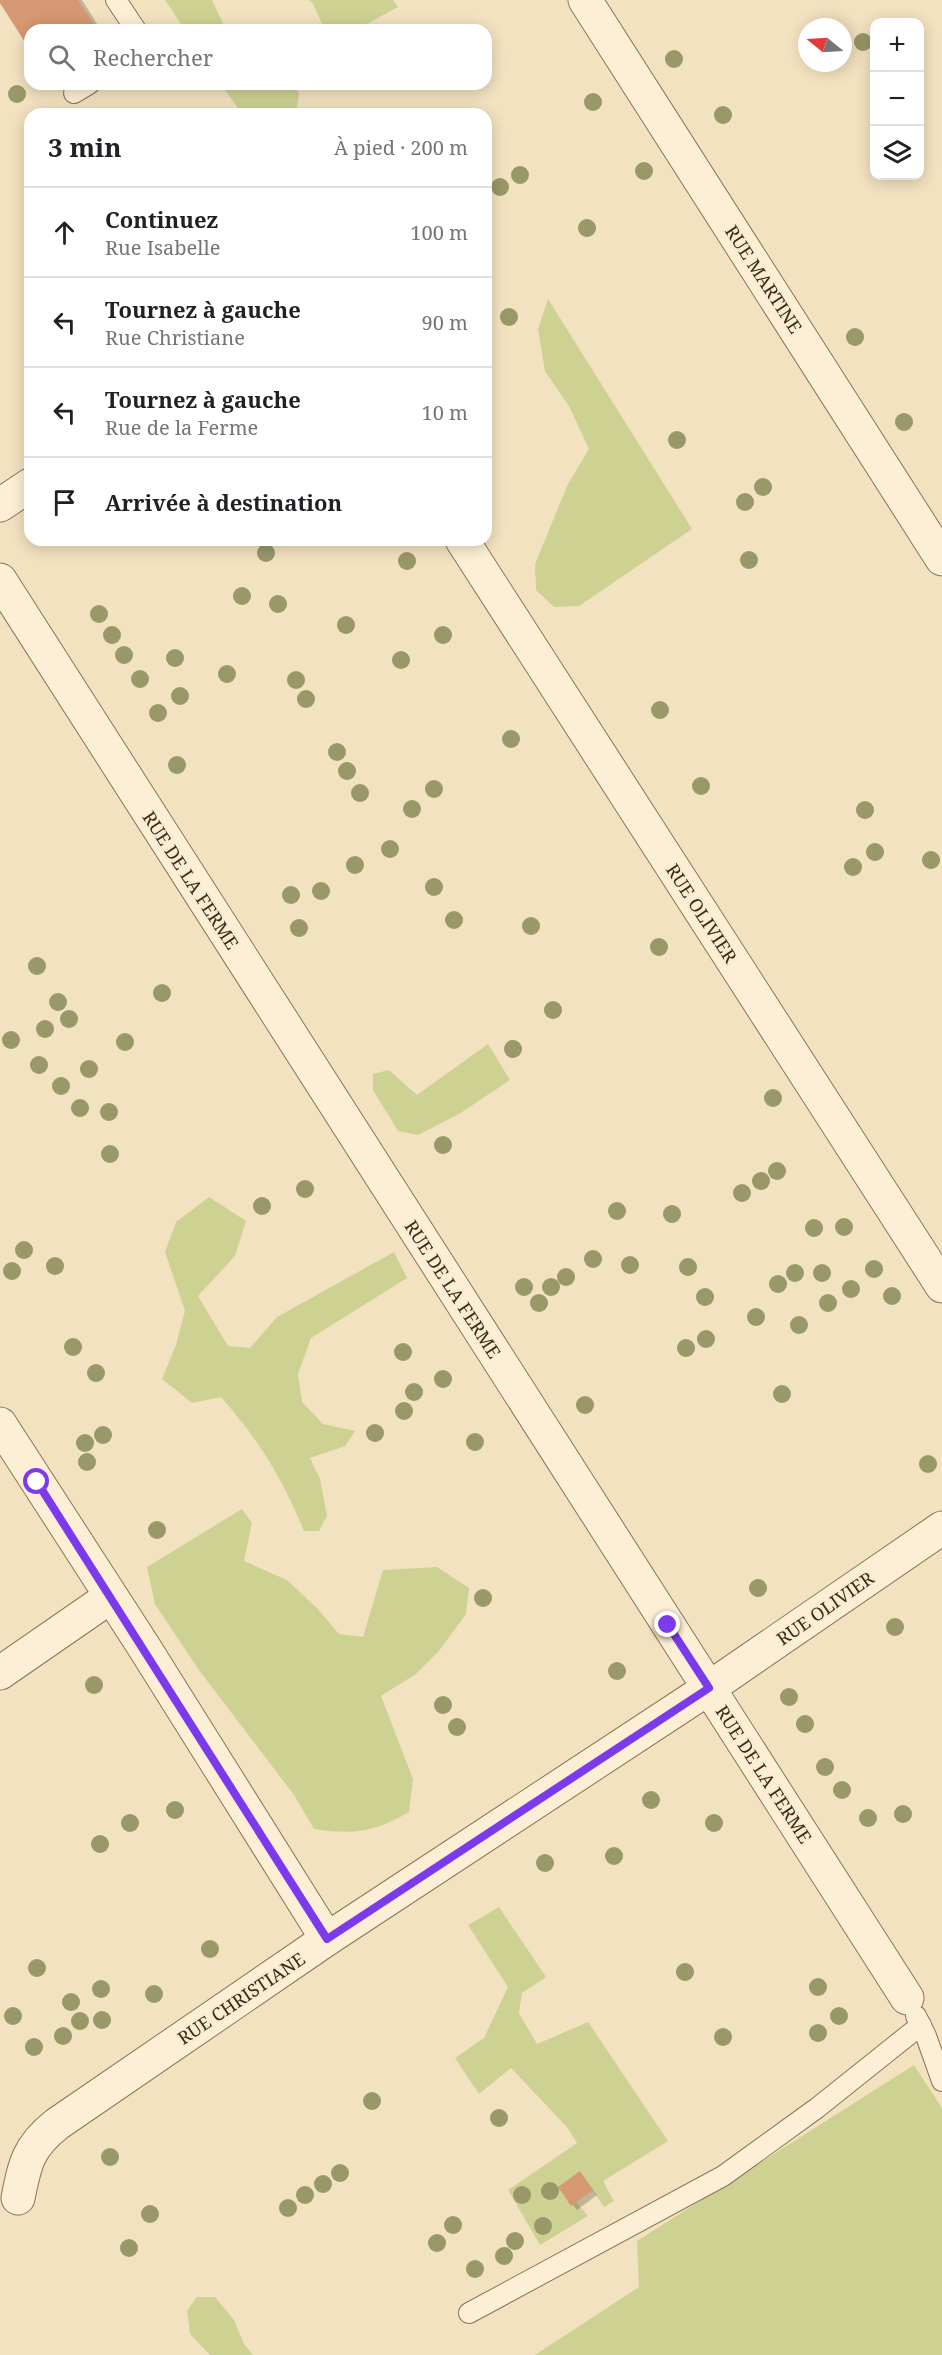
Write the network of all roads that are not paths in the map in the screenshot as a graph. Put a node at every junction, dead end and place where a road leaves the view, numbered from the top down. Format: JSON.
{"nodes":[{"id":1,"x":116,"y":0,"type":"edge"},
{"id":2,"x":585,"y":0,"type":"edge"},
{"id":3,"x":132,"y":24,"type":"edge"},
{"id":4,"x":24,"y":489,"type":"edge"},
{"id":5,"x":0,"y":505,"type":"edge"},
{"id":6,"x":466,"y":546,"type":"edge"},
{"id":7,"x":942,"y":559,"type":"edge"},
{"id":8,"x":0,"y":580,"type":"edge"},
{"id":9,"x":942,"y":1286,"type":"edge"},
{"id":10,"x":0,"y":1424,"type":"edge"},
{"id":11,"x":942,"y":1528,"type":"edge"},
{"id":12,"x":110,"y":1596,"type":"junction"},
{"id":13,"x":0,"y":1672,"type":"edge"},
{"id":14,"x":709,"y":1688,"type":"junction"},
{"id":15,"x":327,"y":1939,"type":"junction"},
{"id":16,"x":914,"y":2012,"type":"junction"},
{"id":17,"x":942,"y":2081,"type":"edge"},
{"id":18,"x":18,"y":2198,"type":"dead end"},
{"id":19,"x":469,"y":2313,"type":"dead end"}],
"edges":[{"from":1,"to":3,"type":"lane"},
{"from":2,"to":7,"type":"street","name":"RUE MARTINE"},
{"from":4,"to":5,"type":"street"},
{"from":6,"to":9,"type":"street","name":"RUE OLIVIER"},
{"from":8,"to":14,"type":"street","name":"RUE DE LA FERME"},
{"from":10,"to":12,"type":"street"},
{"from":11,"to":14,"type":"street","name":"RUE OLIVIER"},
{"from":12,"to":13,"type":"street"},
{"from":12,"to":15,"type":"street"},
{"from":14,"to":15,"type":"street","name":"RUE CHRISTIANE"},
{"from":14,"to":16,"type":"street","name":"RUE DE LA FERME"},
{"from":15,"to":18,"type":"street","name":"RUE CHRISTIANE"},
{"from":16,"to":17,"type":"lane"},
{"from":16,"to":19,"type":"lane"}]}
